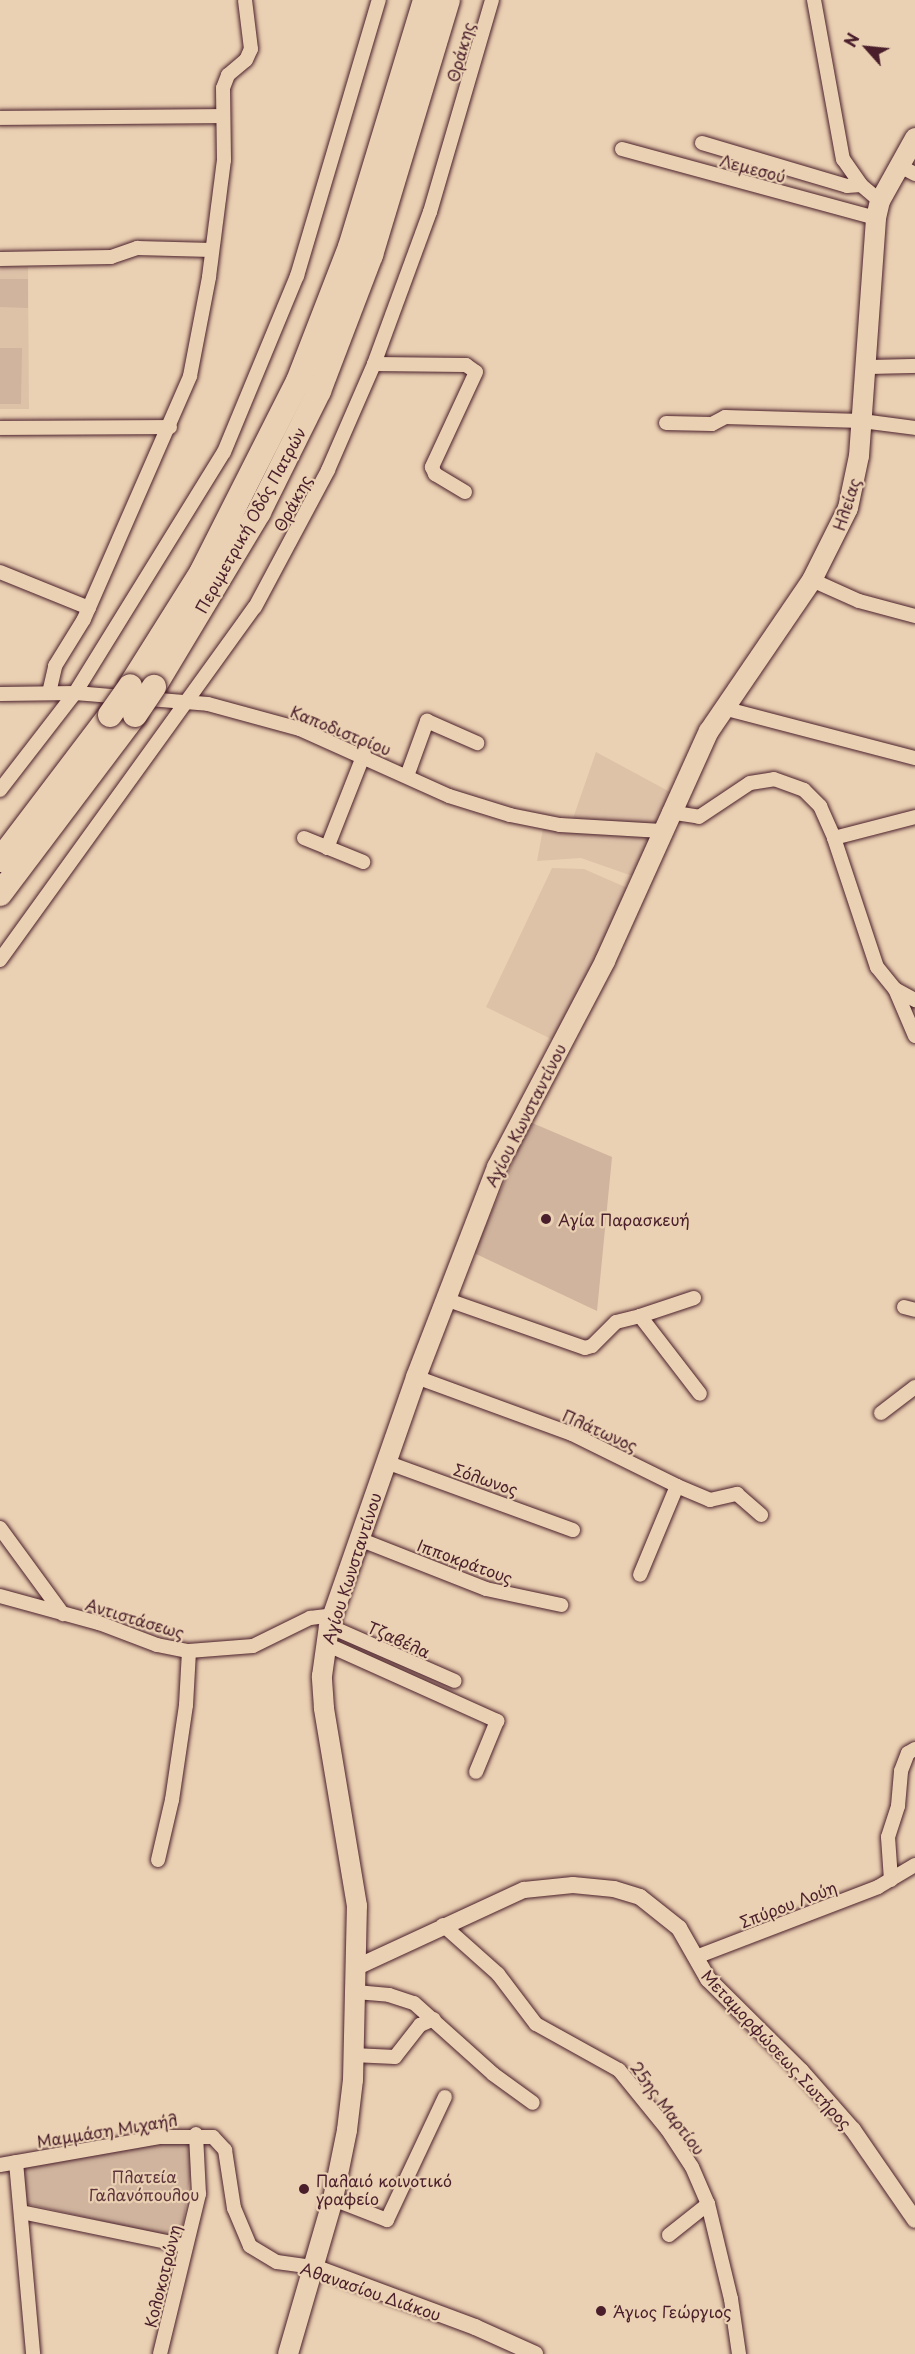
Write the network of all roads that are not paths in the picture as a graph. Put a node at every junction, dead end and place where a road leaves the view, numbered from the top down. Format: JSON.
{"nodes":[{"id":1,"x":245,"y":0,"type":"edge"},
{"id":2,"x":379,"y":0,"type":"edge"},
{"id":3,"x":425,"y":0,"type":"edge"},
{"id":4,"x":448,"y":0,"type":"edge"},
{"id":5,"x":492,"y":0,"type":"edge"},
{"id":6,"x":814,"y":0,"type":"edge"},
{"id":7,"x":222,"y":116,"type":"junction"},
{"id":8,"x":0,"y":118,"type":"edge"},
{"id":9,"x":915,"y":138,"type":"edge"},
{"id":10,"x":702,"y":143,"type":"dead end"},
{"id":11,"x":622,"y":149,"type":"dead end"},
{"id":12,"x":907,"y":169,"type":"edge"},
{"id":13,"x":861,"y":185,"type":"junction"},
{"id":14,"x":878,"y":209,"type":"junction"},
{"id":15,"x":212,"y":250,"type":"junction"},
{"id":16,"x":0,"y":259,"type":"edge"},
{"id":17,"x":374,"y":364,"type":"junction"},
{"id":18,"x":915,"y":366,"type":"edge"},
{"id":19,"x":866,"y":367,"type":"junction"},
{"id":20,"x":862,"y":422,"type":"junction"},
{"id":21,"x":666,"y":423,"type":"dead end"},
{"id":22,"x":170,"y":427,"type":"junction"},
{"id":23,"x":0,"y":428,"type":"edge"},
{"id":24,"x":915,"y":428,"type":"edge"},
{"id":25,"x":465,"y":492,"type":"dead end"},
{"id":26,"x":0,"y":572,"type":"edge"},
{"id":27,"x":812,"y":580,"type":"junction"},
{"id":28,"x":89,"y":608,"type":"junction"},
{"id":29,"x":915,"y":616,"type":"edge"},
{"id":30,"x":142,"y":686,"type":"junction"},
{"id":31,"x":49,"y":693,"type":"junction"},
{"id":32,"x":75,"y":693,"type":"junction"},
{"id":33,"x":0,"y":694,"type":"edge"},
{"id":34,"x":189,"y":702,"type":"junction"},
{"id":35,"x":723,"y":708,"type":"junction"},
{"id":36,"x":477,"y":743,"type":"dead end"},
{"id":37,"x":364,"y":754,"type":"junction"},
{"id":38,"x":915,"y":758,"type":"edge"},
{"id":39,"x":407,"y":776,"type":"junction"},
{"id":40,"x":0,"y":790,"type":"edge"},
{"id":41,"x":669,"y":812,"type":"junction"},
{"id":42,"x":915,"y":817,"type":"edge"},
{"id":43,"x":662,"y":831,"type":"junction"},
{"id":44,"x":304,"y":837,"type":"dead end"},
{"id":45,"x":834,"y":838,"type":"junction"},
{"id":46,"x":327,"y":848,"type":"junction"},
{"id":47,"x":0,"y":860,"type":"edge"},
{"id":48,"x":363,"y":862,"type":"dead end"},
{"id":49,"x":0,"y":894,"type":"edge"},
{"id":50,"x":0,"y":960,"type":"edge"},
{"id":51,"x":895,"y":989,"type":"junction"},
{"id":52,"x":915,"y":1000,"type":"edge"},
{"id":53,"x":915,"y":1036,"type":"edge"},
{"id":54,"x":694,"y":1298,"type":"dead end"},
{"id":55,"x":445,"y":1299,"type":"junction"},
{"id":56,"x":640,"y":1316,"type":"junction"},
{"id":57,"x":416,"y":1377,"type":"junction"},
{"id":58,"x":915,"y":1386,"type":"edge"},
{"id":59,"x":700,"y":1394,"type":"dead end"},
{"id":60,"x":880,"y":1413,"type":"dead end"},
{"id":61,"x":386,"y":1462,"type":"junction"},
{"id":62,"x":676,"y":1486,"type":"junction"},
{"id":63,"x":761,"y":1515,"type":"dead end"},
{"id":64,"x":0,"y":1528,"type":"edge"},
{"id":65,"x":573,"y":1530,"type":"dead end"},
{"id":66,"x":359,"y":1539,"type":"junction"},
{"id":67,"x":640,"y":1575,"type":"dead end"},
{"id":68,"x":0,"y":1596,"type":"edge"},
{"id":69,"x":561,"y":1605,"type":"dead end"},
{"id":70,"x":63,"y":1614,"type":"junction"},
{"id":71,"x":329,"y":1628,"type":"junction"},
{"id":72,"x":189,"y":1651,"type":"junction"},
{"id":73,"x":455,"y":1681,"type":"dead end"},
{"id":74,"x":915,"y":1749,"type":"edge"},
{"id":75,"x":476,"y":1772,"type":"dead end"},
{"id":76,"x":158,"y":1860,"type":"dead end"},
{"id":77,"x":915,"y":1865,"type":"edge"},
{"id":78,"x":891,"y":1880,"type":"junction"},
{"id":79,"x":443,"y":1925,"type":"junction"},
{"id":80,"x":696,"y":1957,"type":"junction"},
{"id":81,"x":357,"y":1967,"type":"junction"},
{"id":82,"x":356,"y":1992,"type":"junction"},
{"id":83,"x":434,"y":2019,"type":"junction"},
{"id":84,"x":353,"y":2055,"type":"junction"},
{"id":85,"x":445,"y":2097,"type":"dead end"},
{"id":86,"x":533,"y":2103,"type":"dead end"},
{"id":87,"x":196,"y":2134,"type":"junction"},
{"id":88,"x":16,"y":2162,"type":"junction"},
{"id":89,"x":0,"y":2166,"type":"edge"},
{"id":90,"x":231,"y":2175,"type":"joint"},
{"id":91,"x":333,"y":2199,"type":"junction"},
{"id":92,"x":708,"y":2204,"type":"junction"},
{"id":93,"x":21,"y":2212,"type":"junction"},
{"id":94,"x":915,"y":2220,"type":"edge"},
{"id":95,"x":669,"y":2235,"type":"dead end"},
{"id":96,"x":186,"y":2246,"type":"junction"},
{"id":97,"x":314,"y":2267,"type":"junction"},
{"id":98,"x":33,"y":2354,"type":"edge"},
{"id":99,"x":160,"y":2354,"type":"edge"},
{"id":100,"x":288,"y":2354,"type":"edge"},
{"id":101,"x":531,"y":2354,"type":"edge"},
{"id":102,"x":739,"y":2354,"type":"edge"}],
"edges":[{"from":1,"to":7,"type":"street"},
{"from":2,"to":32,"type":"street"},
{"from":3,"to":30,"type":"highway","name":"Περιμετρική Οδός Πατρών"},
{"from":4,"to":30,"type":"highway","name":"Περιμετρική Οδός Πατρών"},
{"from":5,"to":17,"type":"street","name":"Θράκης"},
{"from":6,"to":13,"type":"street"},
{"from":7,"to":8,"type":"street"},
{"from":7,"to":15,"type":"street"},
{"from":9,"to":12,"type":"main road","name":"Ηλείας"},
{"from":10,"to":13,"type":"street"},
{"from":11,"to":14,"type":"street","name":"Λεμεσού"},
{"from":12,"to":14,"type":"main road","name":"Ηλείας"},
{"from":13,"to":14,"type":"street"},
{"from":14,"to":19,"type":"main road","name":"Ηλείας"},
{"from":15,"to":16,"type":"street"},
{"from":15,"to":22,"type":"street"},
{"from":17,"to":25,"type":"street"},
{"from":17,"to":34,"type":"street","name":"Θράκης"},
{"from":18,"to":19,"type":"street"},
{"from":19,"to":20,"type":"main road","name":"Ηλείας"},
{"from":20,"to":21,"type":"street"},
{"from":20,"to":24,"type":"street"},
{"from":20,"to":27,"type":"main road","name":"Ηλείας"},
{"from":22,"to":23,"type":"street"},
{"from":22,"to":28,"type":"street"},
{"from":26,"to":28,"type":"street"},
{"from":27,"to":29,"type":"street"},
{"from":27,"to":35,"type":"main road","name":"Ηλείας"},
{"from":28,"to":31,"type":"street"},
{"from":30,"to":47,"type":"highway","name":"Περιμετρική Οδός Πατρών","bridge":true},
{"from":30,"to":49,"type":"highway","name":"Περιμετρική Οδός Πατρών","bridge":true},
{"from":31,"to":32,"type":"street","name":"Καποδιστρίου"},
{"from":31,"to":33,"type":"street","name":"Καποδιστρίου"},
{"from":32,"to":34,"type":"street","name":"Καποδιστρίου"},
{"from":32,"to":40,"type":"street"},
{"from":34,"to":37,"type":"street","name":"Καποδιστρίου"},
{"from":34,"to":50,"type":"street","name":"Θράκης"},
{"from":35,"to":38,"type":"street"},
{"from":35,"to":41,"type":"main road","name":"Ηλείας"},
{"from":36,"to":39,"type":"street"},
{"from":37,"to":39,"type":"street","name":"Καποδιστρίου"},
{"from":37,"to":46,"type":"street"},
{"from":39,"to":43,"type":"street","name":"Καποδιστρίου"},
{"from":41,"to":43,"type":"main road","name":"Ηλείας"},
{"from":41,"to":45,"type":"street"},
{"from":42,"to":45,"type":"street"},
{"from":43,"to":55,"type":"main road","name":"Αγίου Κωνσταντίνου"},
{"from":44,"to":46,"type":"street"},
{"from":45,"to":51,"type":"street"},
{"from":46,"to":48,"type":"street"},
{"from":51,"to":52,"type":"street"},
{"from":51,"to":53,"type":"street"},
{"from":54,"to":56,"type":"street"},
{"from":55,"to":56,"type":"street"},
{"from":55,"to":57,"type":"main road","name":"Αγίου Κωνσταντίνου"},
{"from":56,"to":59,"type":"street"},
{"from":57,"to":61,"type":"main road","name":"Αγίου Κωνσταντίνου"},
{"from":57,"to":62,"type":"street","name":"Πλάτωνος"},
{"from":58,"to":60,"type":"street"},
{"from":61,"to":65,"type":"street","name":"Σόλωνος"},
{"from":61,"to":66,"type":"main road","name":"Αγίου Κωνσταντίνου"},
{"from":62,"to":63,"type":"street","name":"Πλάτωνος"},
{"from":62,"to":67,"type":"street"},
{"from":64,"to":70,"type":"street","name":"Αντιστάσεως"},
{"from":66,"to":69,"type":"street","name":"Ιπποκράτους"},
{"from":66,"to":71,"type":"main road","name":"Αγίου Κωνσταντίνου"},
{"from":68,"to":70,"type":"street"},
{"from":70,"to":72,"type":"street","name":"Αντιστάσεως"},
{"from":71,"to":72,"type":"street","name":"Αντιστάσεως"},
{"from":71,"to":73,"type":"street","name":"Τζαβέλα"},
{"from":71,"to":75,"type":"street"},
{"from":71,"to":81,"type":"main road","name":"Αγίου Κωνσταντίνου"},
{"from":72,"to":76,"type":"street"},
{"from":74,"to":78,"type":"street"},
{"from":77,"to":78,"type":"street","name":"Σπύρου Λούη"},
{"from":78,"to":80,"type":"street","name":"Σπύρου Λούη"},
{"from":79,"to":80,"type":"street","name":"Μεταμορφώσεως Σωτήρος"},
{"from":79,"to":81,"type":"street","name":"Μεταμορφώσεως Σωτήρος"},
{"from":79,"to":92,"type":"street","name":"25ης Μαρτίου"},
{"from":80,"to":94,"type":"street","name":"Μεταμορφώσεως Σωτήρος"},
{"from":81,"to":82,"type":"main road","name":"Αγίου Κωνσταντίνου"},
{"from":82,"to":83,"type":"street"},
{"from":82,"to":84,"type":"main road","name":"Αγίου Κωνσταντίνου"},
{"from":83,"to":84,"type":"street"},
{"from":83,"to":86,"type":"street"},
{"from":84,"to":91,"type":"main road","name":"Αγίου Κωνσταντίνου"},
{"from":85,"to":91,"type":"street"},
{"from":87,"to":88,"type":"street","name":"Μαμμάση Μιχαήλ"},
{"from":87,"to":90,"type":"street","name":"Μαμμάση Μιχαήλ"},
{"from":87,"to":96,"type":"street","name":"Κολοκοτρώνη"},
{"from":88,"to":89,"type":"street","name":"Μαμμάση Μιχαήλ"},
{"from":88,"to":93,"type":"street"},
{"from":90,"to":97,"type":"street","name":"Αθανασίου Διάκου"},
{"from":91,"to":97,"type":"main road","name":"Αγίου Κωνσταντίνου"},
{"from":92,"to":95,"type":"street"},
{"from":92,"to":102,"type":"street","name":"25ης Μαρτίου"},
{"from":93,"to":96,"type":"street"},
{"from":93,"to":98,"type":"street"},
{"from":96,"to":99,"type":"street","name":"Κολοκοτρώνη"},
{"from":97,"to":100,"type":"main road","name":"Αγίου Κωνσταντίνου"},
{"from":97,"to":101,"type":"street","name":"Αθανασίου Διάκου"}]}
